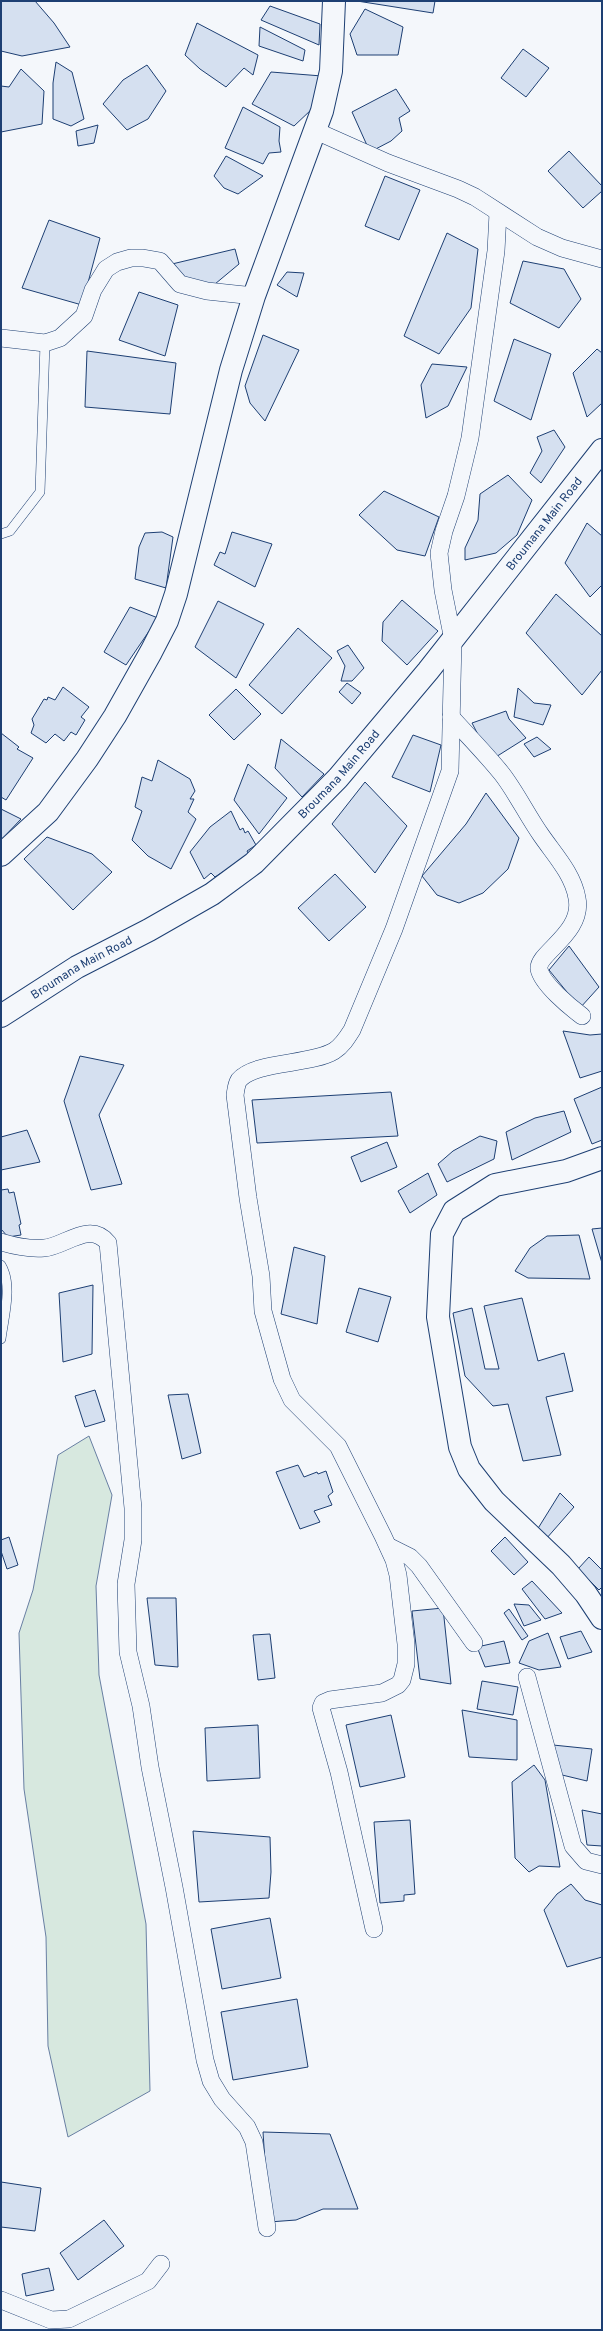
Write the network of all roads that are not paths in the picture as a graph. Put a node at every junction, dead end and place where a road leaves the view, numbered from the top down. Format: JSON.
{"nodes":[{"id":1,"x":334,"y":1,"type":"edge"},
{"id":2,"x":316,"y":132,"type":"junction"},
{"id":3,"x":498,"y":213,"type":"junction"},
{"id":4,"x":602,"y":259,"type":"edge"},
{"id":5,"x":254,"y":296,"type":"junction"},
{"id":6,"x":1,"y":338,"type":"edge"},
{"id":7,"x":45,"y":343,"type":"junction"},
{"id":8,"x":602,"y":450,"type":"edge"},
{"id":9,"x":1,"y":534,"type":"edge"},
{"id":10,"x":453,"y":640,"type":"junction"},
{"id":11,"x":451,"y":717,"type":"junction"},
{"id":12,"x":1,"y":855,"type":"edge"},
{"id":13,"x":1,"y":1016,"type":"edge"},
{"id":14,"x":582,"y":1016,"type":"dead end"},
{"id":15,"x":602,"y":1158,"type":"edge"},
{"id":16,"x":1,"y":1242,"type":"edge"},
{"id":17,"x":1,"y":1265,"type":"edge"},
{"id":18,"x":1,"y":1339,"type":"edge"},
{"id":19,"x":388,"y":1546,"type":"junction"},
{"id":20,"x":602,"y":1618,"type":"edge"},
{"id":21,"x":474,"y":1643,"type":"dead end"},
{"id":22,"x":527,"y":1677,"type":"dead end"},
{"id":23,"x":602,"y":1865,"type":"edge"},
{"id":24,"x":374,"y":1929,"type":"dead end"},
{"id":25,"x":267,"y":2228,"type":"dead end"},
{"id":26,"x":161,"y":2264,"type":"dead end"},
{"id":27,"x":1,"y":2300,"type":"edge"}],
"edges":[{"from":1,"to":2,"type":"street"},
{"from":2,"to":3,"type":"street"},
{"from":2,"to":5,"type":"street"},
{"from":3,"to":4,"type":"street"},
{"from":3,"to":10,"type":"street"},
{"from":5,"to":7,"type":"street"},
{"from":5,"to":12,"type":"street"},
{"from":6,"to":7,"type":"street"},
{"from":7,"to":9,"type":"lane"},
{"from":8,"to":10,"type":"street","name":"Broumana Main Road"},
{"from":10,"to":11,"type":"street"},
{"from":10,"to":13,"type":"street","name":"Broumana Main Road"},
{"from":11,"to":14,"type":"street"},
{"from":11,"to":19,"type":"street"},
{"from":15,"to":20,"type":"street"},
{"from":16,"to":25,"type":"street"},
{"from":17,"to":18,"type":"lane"},
{"from":19,"to":21,"type":"street"},
{"from":19,"to":24,"type":"street"},
{"from":22,"to":23,"type":"street"},
{"from":26,"to":27,"type":"street"}]}
